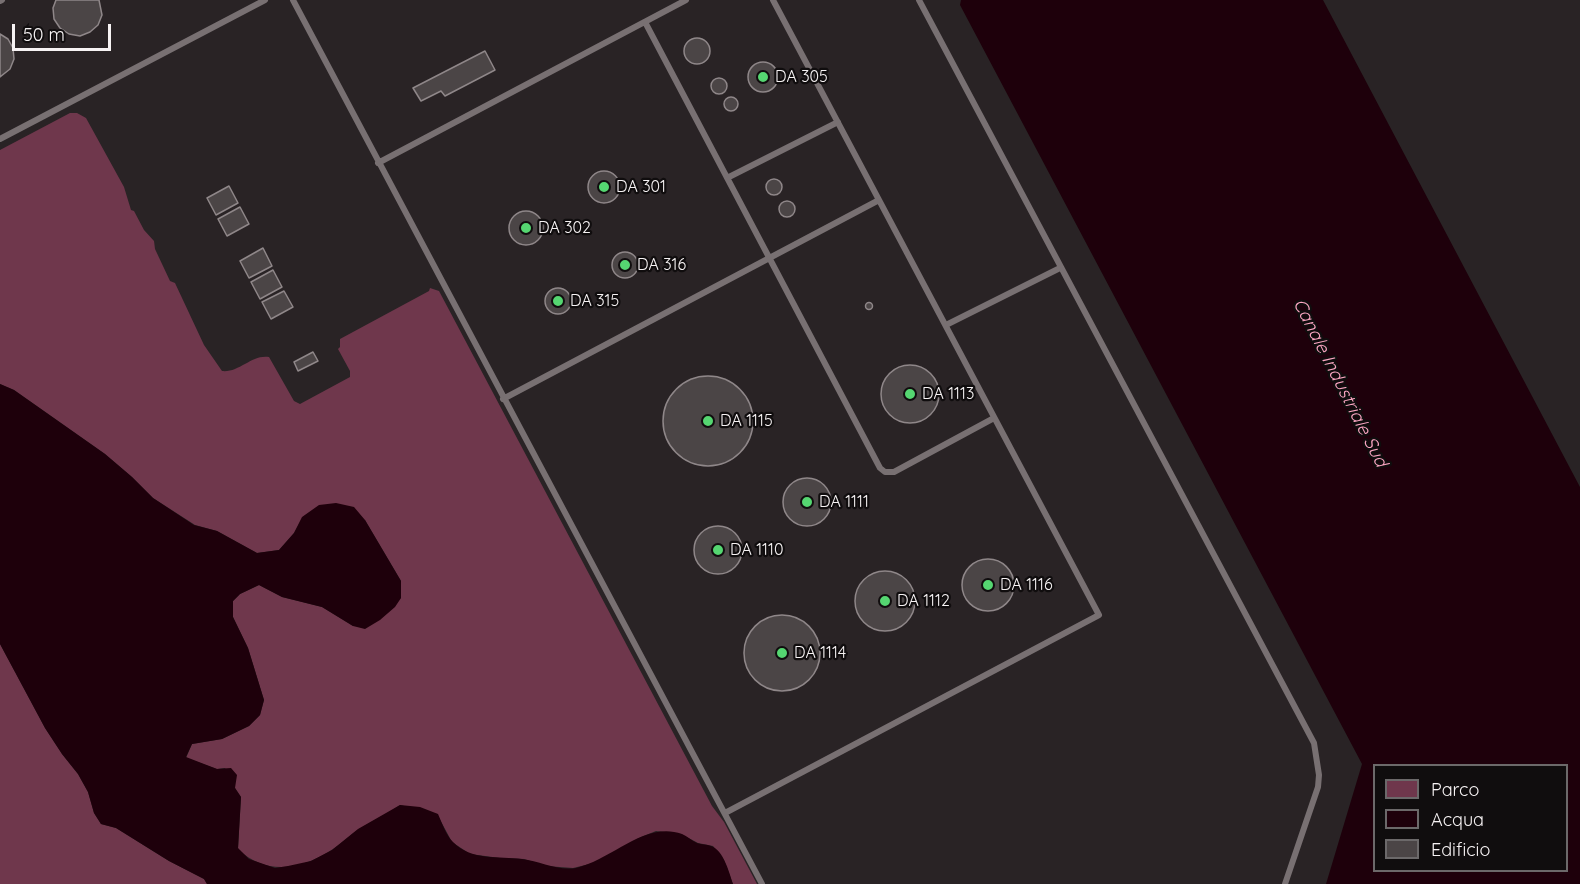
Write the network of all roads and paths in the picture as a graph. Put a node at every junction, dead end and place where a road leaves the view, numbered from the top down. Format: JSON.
{"nodes":[{"id":1,"x":265,"y":0,"type":"edge"},
{"id":2,"x":293,"y":0,"type":"edge"},
{"id":3,"x":686,"y":0,"type":"edge"},
{"id":4,"x":773,"y":0,"type":"edge"},
{"id":5,"x":919,"y":0,"type":"edge"},
{"id":6,"x":645,"y":22,"type":"junction"},
{"id":7,"x":838,"y":122,"type":"junction"},
{"id":8,"x":0,"y":139,"type":"edge"},
{"id":9,"x":378,"y":163,"type":"junction"},
{"id":10,"x":727,"y":178,"type":"junction"},
{"id":11,"x":879,"y":200,"type":"junction"},
{"id":12,"x":769,"y":257,"type":"junction"},
{"id":13,"x":1060,"y":268,"type":"junction"},
{"id":14,"x":946,"y":326,"type":"junction"},
{"id":15,"x":503,"y":399,"type":"junction"},
{"id":16,"x":994,"y":418,"type":"junction"},
{"id":17,"x":724,"y":813,"type":"junction"},
{"id":18,"x":762,"y":884,"type":"edge"},
{"id":19,"x":1285,"y":884,"type":"edge"}],
"edges":[{"from":1,"to":8,"type":"lane"},
{"from":2,"to":9,"type":"lane"},
{"from":3,"to":6,"type":"lane"},
{"from":4,"to":7,"type":"lane"},
{"from":5,"to":13,"type":"lane"},
{"from":6,"to":9,"type":"lane"},
{"from":6,"to":10,"type":"lane"},
{"from":7,"to":10,"type":"lane"},
{"from":7,"to":11,"type":"lane"},
{"from":9,"to":15,"type":"lane"},
{"from":10,"to":12,"type":"lane"},
{"from":11,"to":12,"type":"lane"},
{"from":11,"to":14,"type":"lane"},
{"from":12,"to":15,"type":"lane"},
{"from":12,"to":16,"type":"lane"},
{"from":13,"to":14,"type":"lane"},
{"from":13,"to":19,"type":"lane"},
{"from":14,"to":16,"type":"lane"},
{"from":15,"to":17,"type":"lane"},
{"from":16,"to":17,"type":"lane"},
{"from":17,"to":18,"type":"lane"}]}
